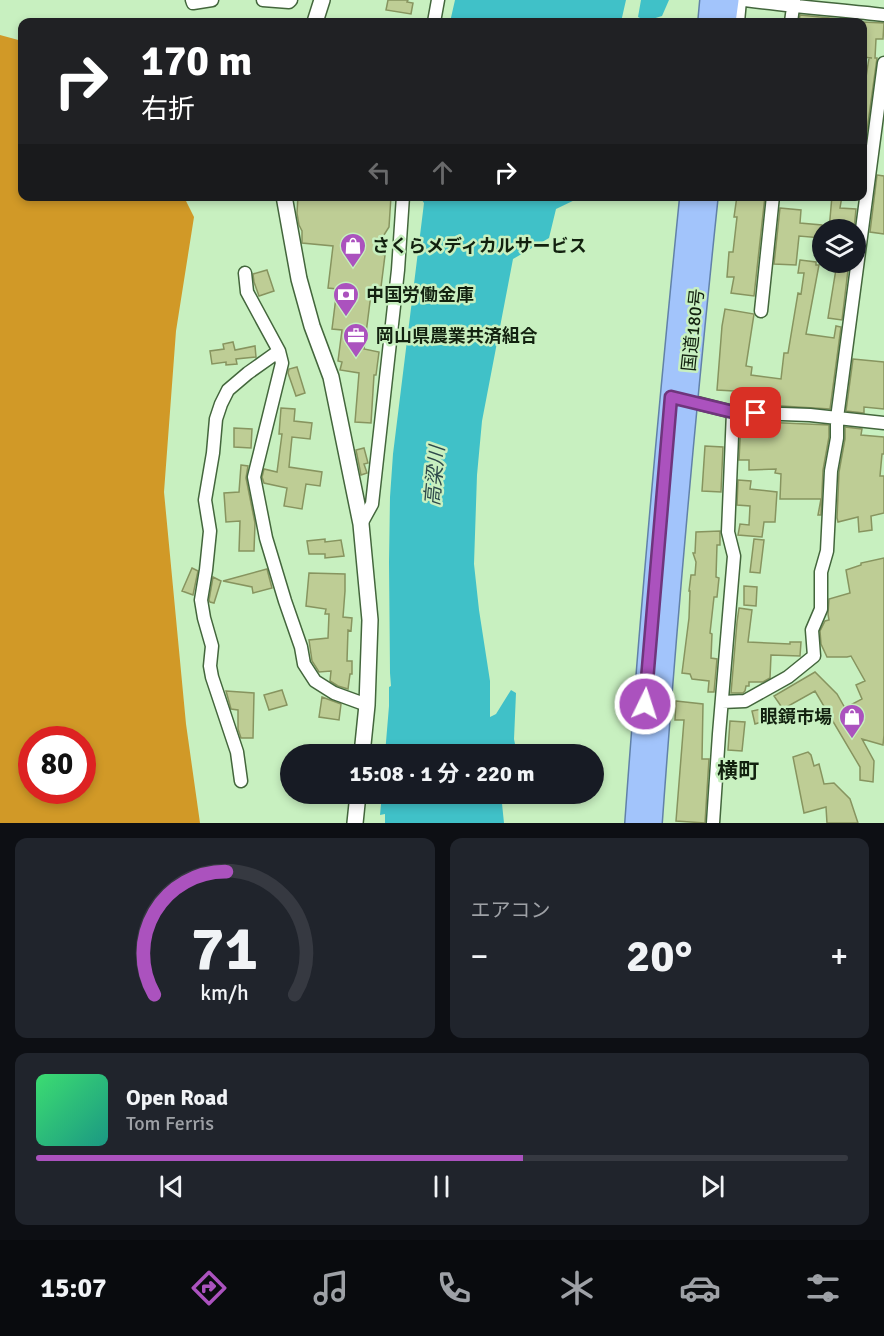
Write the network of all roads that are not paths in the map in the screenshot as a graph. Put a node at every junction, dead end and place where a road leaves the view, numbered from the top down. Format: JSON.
{"nodes":[{"id":1,"x":192,"y":0,"type":"edge"},
{"id":2,"x":212,"y":0,"type":"edge"},
{"id":3,"x":263,"y":0,"type":"edge"},
{"id":4,"x":291,"y":0,"type":"edge"},
{"id":5,"x":322,"y":0,"type":"edge"},
{"id":6,"x":438,"y":0,"type":"edge"},
{"id":7,"x":711,"y":0,"type":"edge"},
{"id":8,"x":728,"y":0,"type":"edge"},
{"id":9,"x":742,"y":0,"type":"edge"},
{"id":10,"x":793,"y":3,"type":"edge"},
{"id":11,"x":884,"y":15,"type":"edge"},
{"id":12,"x":316,"y":18,"type":"edge"},
{"id":13,"x":435,"y":18,"type":"edge"},
{"id":14,"x":709,"y":18,"type":"edge"},
{"id":15,"x":726,"y":18,"type":"edge"},
{"id":16,"x":739,"y":18,"type":"edge"},
{"id":17,"x":791,"y":18,"type":"edge"},
{"id":18,"x":884,"y":63,"type":"edge"},
{"id":19,"x":867,"y":191,"type":"edge"},
{"id":20,"x":285,"y":201,"type":"edge"},
{"id":21,"x":403,"y":201,"type":"edge"},
{"id":22,"x":691,"y":201,"type":"edge"},
{"id":23,"x":706,"y":201,"type":"edge"},
{"id":24,"x":772,"y":201,"type":"edge"},
{"id":25,"x":866,"y":201,"type":"edge"},
{"id":26,"x":245,"y":273,"type":"dead end"},
{"id":27,"x":761,"y":311,"type":"dead end"},
{"id":28,"x":279,"y":351,"type":"junction"},
{"id":29,"x":678,"y":399,"type":"junction"},
{"id":30,"x":733,"y":412,"type":"junction"},
{"id":31,"x":837,"y":418,"type":"junction"},
{"id":32,"x":884,"y":423,"type":"edge"},
{"id":33,"x":361,"y":524,"type":"junction"},
{"id":34,"x":722,"y":702,"type":"junction"},
{"id":35,"x":368,"y":705,"type":"junction"},
{"id":36,"x":363,"y":744,"type":"edge"},
{"id":37,"x":241,"y":781,"type":"dead end"},
{"id":38,"x":357,"y":804,"type":"edge"},
{"id":39,"x":355,"y":823,"type":"edge"},
{"id":40,"x":636,"y":823,"type":"edge"},
{"id":41,"x":651,"y":823,"type":"edge"},
{"id":42,"x":713,"y":823,"type":"edge"}],
"edges":[{"from":1,"to":2,"type":"street"},
{"from":3,"to":4,"type":"street"},
{"from":5,"to":12,"type":"street"},
{"from":6,"to":13,"type":"street"},
{"from":7,"to":14,"type":"highway"},
{"from":8,"to":15,"type":"highway"},
{"from":9,"to":10,"type":"street"},
{"from":9,"to":16,"type":"street"},
{"from":10,"to":11,"type":"street"},
{"from":10,"to":17,"type":"street"},
{"from":18,"to":19,"type":"street"},
{"from":20,"to":33,"type":"street"},
{"from":21,"to":33,"type":"street"},
{"from":22,"to":29,"type":"highway","name":"国道180号"},
{"from":23,"to":29,"type":"highway","name":"国道180号"},
{"from":24,"to":27,"type":"street"},
{"from":25,"to":31,"type":"street"},
{"from":26,"to":28,"type":"street"},
{"from":28,"to":35,"type":"street"},
{"from":28,"to":37,"type":"street"},
{"from":29,"to":30,"type":"street"},
{"from":29,"to":40,"type":"highway","name":"国道180号"},
{"from":29,"to":41,"type":"highway","name":"国道180号"},
{"from":30,"to":31,"type":"street"},
{"from":30,"to":34,"type":"street"},
{"from":31,"to":32,"type":"street"},
{"from":31,"to":34,"type":"street"},
{"from":33,"to":35,"type":"street"},
{"from":34,"to":42,"type":"street"},
{"from":35,"to":36,"type":"street"},
{"from":38,"to":39,"type":"street"}]}
